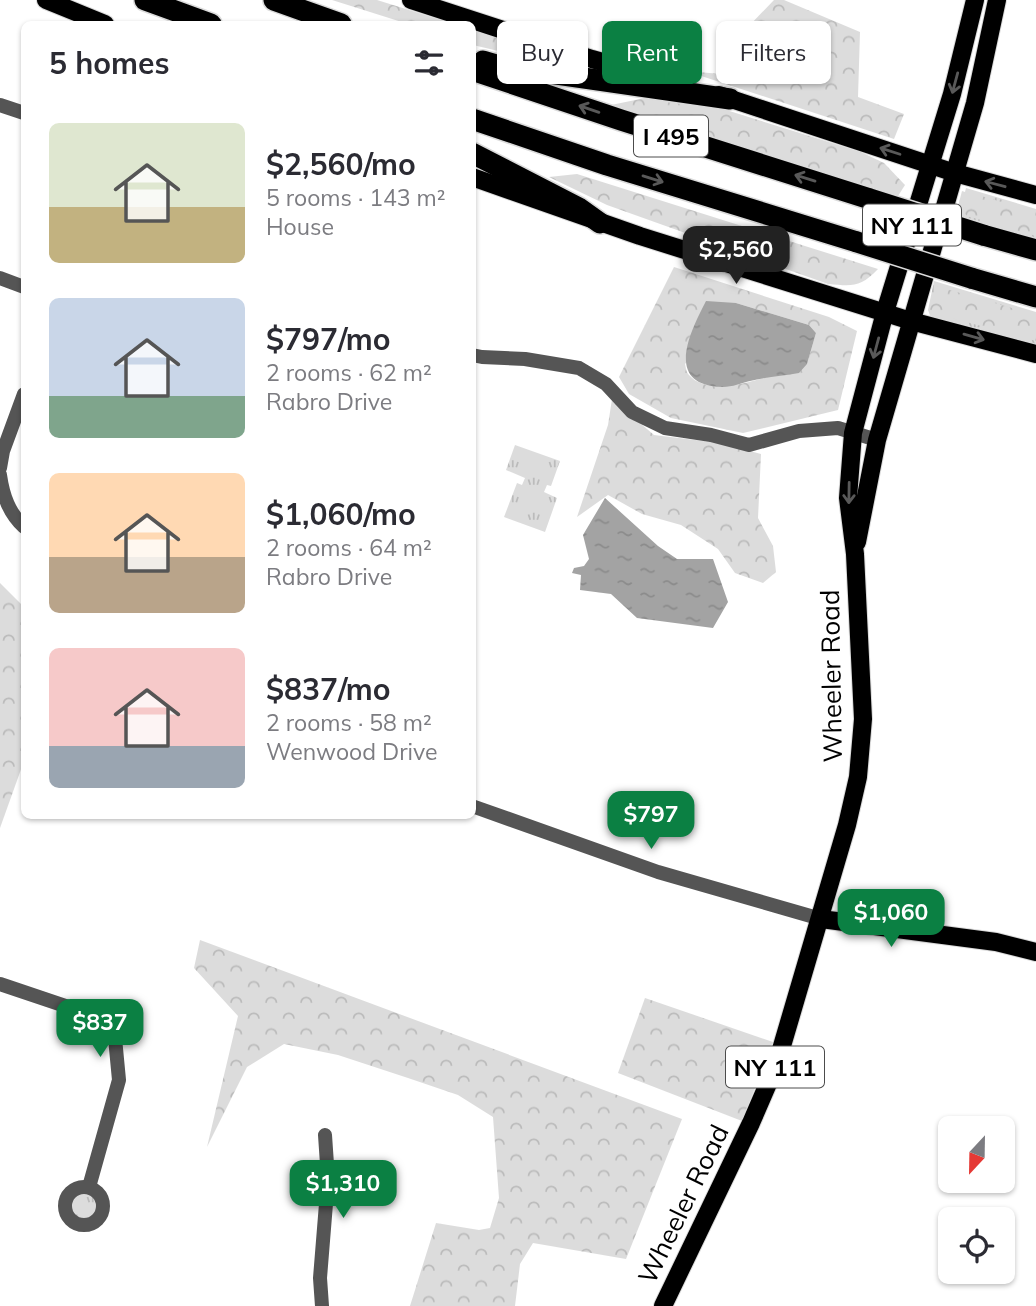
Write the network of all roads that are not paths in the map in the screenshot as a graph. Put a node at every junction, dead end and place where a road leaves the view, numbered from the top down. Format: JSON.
{"nodes":[{"id":1,"x":46,"y":0,"type":"edge"},
{"id":2,"x":145,"y":0,"type":"edge"},
{"id":3,"x":274,"y":0,"type":"edge"},
{"id":4,"x":411,"y":0,"type":"edge"},
{"id":5,"x":997,"y":0,"type":"edge"},
{"id":6,"x":1003,"y":0,"type":"edge"},
{"id":7,"x":976,"y":6,"type":"edge"},
{"id":8,"x":98,"y":21,"type":"edge"},
{"id":9,"x":203,"y":21,"type":"edge"},
{"id":10,"x":333,"y":21,"type":"edge"},
{"id":11,"x":475,"y":21,"type":"edge"},
{"id":12,"x":476,"y":21,"type":"edge"},
{"id":13,"x":476,"y":59,"type":"edge"},
{"id":14,"x":476,"y":71,"type":"edge"},
{"id":15,"x":730,"y":99,"type":"junction"},
{"id":16,"x":975,"y":103,"type":"junction"},
{"id":17,"x":0,"y":104,"type":"edge"},
{"id":18,"x":21,"y":112,"type":"edge"},
{"id":19,"x":476,"y":120,"type":"edge"},
{"id":20,"x":476,"y":155,"type":"edge"},
{"id":21,"x":930,"y":164,"type":"junction"},
{"id":22,"x":955,"y":173,"type":"junction"},
{"id":23,"x":476,"y":178,"type":"edge"},
{"id":24,"x":1036,"y":195,"type":"edge"},
{"id":25,"x":600,"y":223,"type":"junction"},
{"id":26,"x":1036,"y":250,"type":"edge"},
{"id":27,"x":0,"y":278,"type":"edge"},
{"id":28,"x":21,"y":286,"type":"edge"},
{"id":29,"x":1036,"y":297,"type":"edge"},
{"id":30,"x":885,"y":312,"type":"junction"},
{"id":31,"x":911,"y":321,"type":"junction"},
{"id":32,"x":1036,"y":354,"type":"edge"},
{"id":33,"x":476,"y":356,"type":"edge"},
{"id":34,"x":21,"y":402,"type":"edge"},
{"id":35,"x":853,"y":433,"type":"junction"},
{"id":36,"x":877,"y":440,"type":"junction"},
{"id":37,"x":2,"y":450,"type":"edge"},
{"id":38,"x":0,"y":468,"type":"edge"},
{"id":39,"x":0,"y":475,"type":"edge"},
{"id":40,"x":21,"y":523,"type":"edge"},
{"id":41,"x":855,"y":554,"type":"junction"},
{"id":42,"x":476,"y":807,"type":"edge"},
{"id":43,"x":821,"y":919,"type":"junction"},
{"id":44,"x":1036,"y":952,"type":"edge"},
{"id":45,"x":0,"y":984,"type":"edge"},
{"id":46,"x":325,"y":1135,"type":"dead end"},
{"id":47,"x":89,"y":1186,"type":"dead end"},
{"id":48,"x":670,"y":1304,"type":"edge"},
{"id":49,"x":322,"y":1306,"type":"edge"}],
"edges":[{"from":1,"to":8,"type":"main road"},
{"from":2,"to":9,"type":"highway"},
{"from":3,"to":10,"type":"highway"},
{"from":4,"to":11,"type":"main road"},
{"from":5,"to":16,"type":"main road","name":"Wheeler Road"},
{"from":6,"to":16,"type":"main road","number":"NY 111"},
{"from":7,"to":21,"type":"main road","name":"Wheeler Road","number":"NY 111","one_way":true},
{"from":12,"to":15,"type":"main road"},
{"from":13,"to":15,"type":"highway"},
{"from":26,"to":14,"type":"highway","number":"I 495","one_way":true,"bridge":true},
{"from":21,"to":15,"type":"main road","one_way":true},
{"from":16,"to":22,"type":"main road","name":"Wheeler Road","number":"NY 111"},
{"from":17,"to":18,"type":"street"},
{"from":19,"to":29,"type":"highway","number":"I 495","one_way":true,"bridge":true},
{"from":20,"to":25,"type":"highway"},
{"from":21,"to":22,"type":"main road"},
{"from":21,"to":30,"type":"main road","name":"Wheeler Road","number":"NY 111"},
{"from":24,"to":22,"type":"main road","one_way":true},
{"from":22,"to":31,"type":"main road","name":"Wheeler Road","number":"NY 111"},
{"from":23,"to":25,"type":"main road"},
{"from":25,"to":30,"type":"main road"},
{"from":27,"to":28,"type":"street"},
{"from":30,"to":31,"type":"main road"},
{"from":30,"to":35,"type":"main road","name":"Wheeler Road","number":"NY 111","one_way":true},
{"from":31,"to":32,"type":"main road","one_way":true},
{"from":31,"to":36,"type":"main road","name":"Wheeler Road","number":"NY 111"},
{"from":33,"to":35,"type":"street"},
{"from":34,"to":37,"type":"street"},
{"from":35,"to":36,"type":"street"},
{"from":35,"to":41,"type":"main road","name":"Wheeler Road","number":"NY 111","one_way":true},
{"from":36,"to":41,"type":"main road","name":"Wheeler Road","number":"NY 111"},
{"from":37,"to":38,"type":"street"},
{"from":39,"to":40,"type":"street"},
{"from":41,"to":43,"type":"main road","name":"Wheeler Road","number":"NY 111"},
{"from":42,"to":43,"type":"street"},
{"from":43,"to":44,"type":"main road"},
{"from":43,"to":48,"type":"main road","name":"Wheeler Road","number":"NY 111"},
{"from":45,"to":47,"type":"street"},
{"from":46,"to":49,"type":"street"}]}
